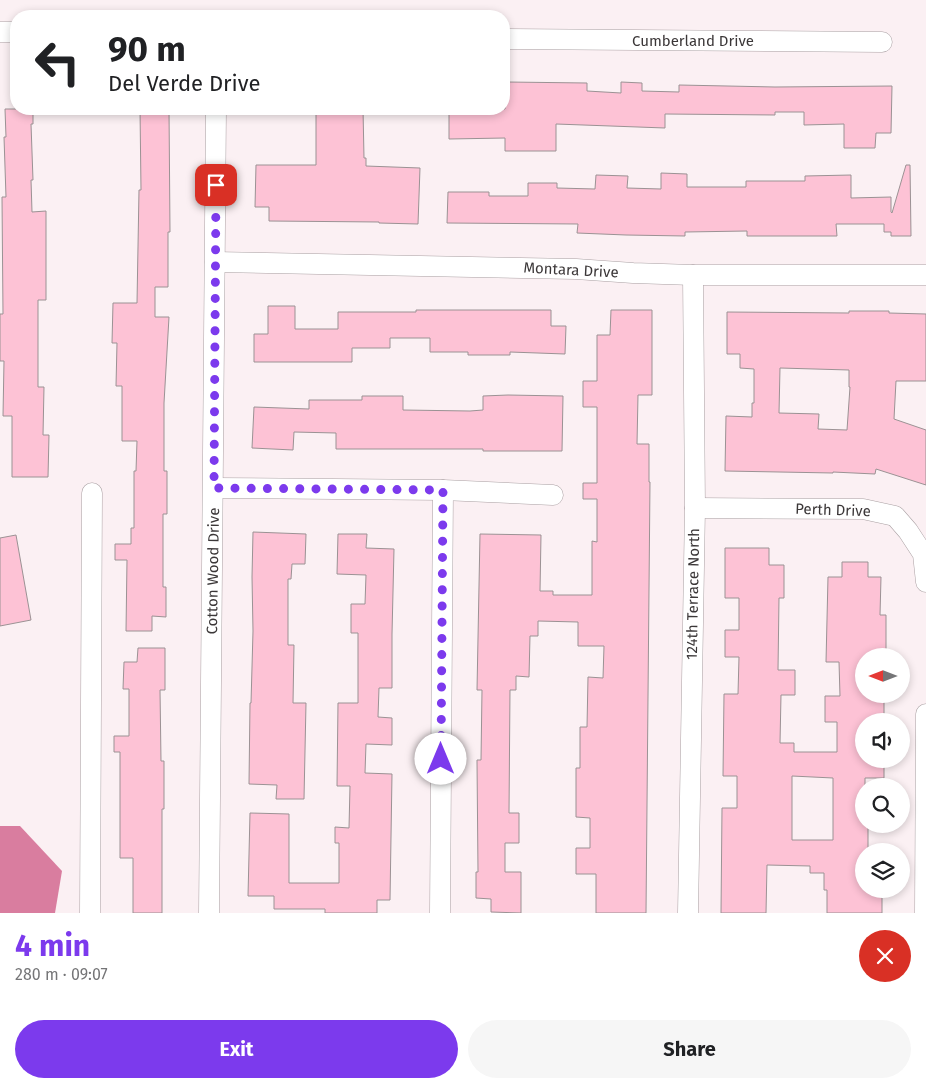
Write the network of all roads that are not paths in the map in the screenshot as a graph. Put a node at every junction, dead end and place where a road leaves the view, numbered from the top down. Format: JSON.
{"nodes":[{"id":1,"x":510,"y":39,"type":"edge"},
{"id":2,"x":882,"y":42,"type":"dead end"},
{"id":3,"x":216,"y":115,"type":"edge"},
{"id":4,"x":215,"y":262,"type":"junction"},
{"id":5,"x":693,"y":275,"type":"junction"},
{"id":6,"x":926,"y":275,"type":"edge"},
{"id":7,"x":214,"y":488,"type":"junction"},
{"id":8,"x":443,"y":490,"type":"junction"},
{"id":9,"x":92,"y":493,"type":"dead end"},
{"id":10,"x":553,"y":495,"type":"dead end"},
{"id":11,"x":695,"y":508,"type":"junction"},
{"id":12,"x":926,"y":582,"type":"edge"},
{"id":13,"x":926,"y":714,"type":"edge"},
{"id":14,"x":90,"y":913,"type":"edge"},
{"id":15,"x":209,"y":913,"type":"edge"},
{"id":16,"x":440,"y":913,"type":"edge"},
{"id":17,"x":688,"y":913,"type":"edge"},
{"id":18,"x":925,"y":913,"type":"edge"}],
"edges":[{"from":1,"to":2,"type":"street","name":"Cumberland Drive"},
{"from":3,"to":4,"type":"street","name":"Cotton Wood Drive"},
{"from":4,"to":5,"type":"street","name":"Montara Drive"},
{"from":4,"to":7,"type":"street","name":"Cotton Wood Drive"},
{"from":5,"to":6,"type":"street","name":"Montara Drive"},
{"from":5,"to":11,"type":"street","name":"124th Terrace North"},
{"from":7,"to":8,"type":"street"},
{"from":7,"to":15,"type":"street","name":"Cotton Wood Drive"},
{"from":8,"to":10,"type":"street"},
{"from":8,"to":16,"type":"street"},
{"from":9,"to":14,"type":"street"},
{"from":11,"to":12,"type":"street","name":"Perth Drive"},
{"from":11,"to":17,"type":"street","name":"124th Terrace North"},
{"from":13,"to":18,"type":"street"}]}
